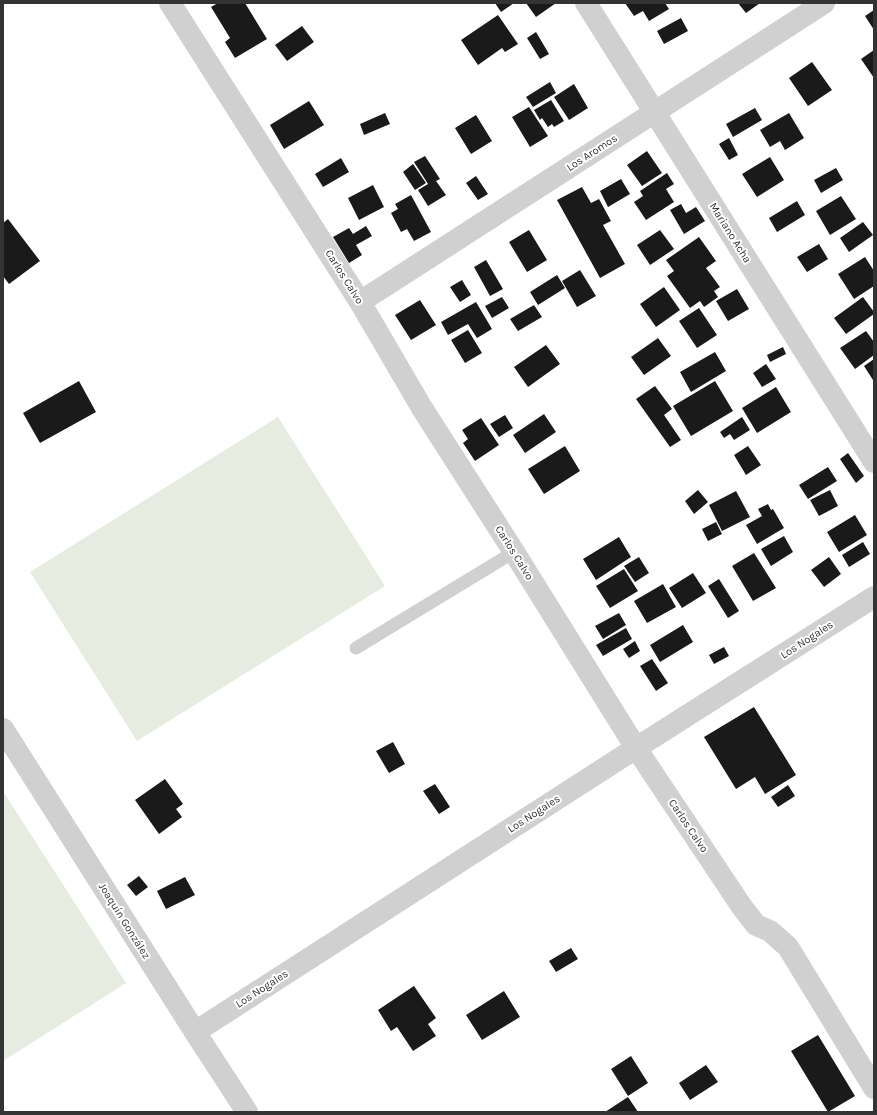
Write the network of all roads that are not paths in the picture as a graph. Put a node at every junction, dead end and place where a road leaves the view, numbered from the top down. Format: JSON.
{"nodes":[{"id":1,"x":170,"y":3,"type":"edge"},
{"id":2,"x":586,"y":3,"type":"edge"},
{"id":3,"x":824,"y":3,"type":"edge"},
{"id":4,"x":655,"y":112,"type":"junction"},
{"id":5,"x":360,"y":302,"type":"junction"},
{"id":6,"x":874,"y":462,"type":"edge"},
{"id":7,"x":514,"y":552,"type":"junction"},
{"id":8,"x":873,"y":600,"type":"edge"},
{"id":9,"x":356,"y":648,"type":"dead end"},
{"id":10,"x":3,"y":729,"type":"edge"},
{"id":11,"x":636,"y":748,"type":"junction"},
{"id":12,"x":195,"y":1032,"type":"junction"},
{"id":13,"x":874,"y":1088,"type":"edge"},
{"id":14,"x":247,"y":1112,"type":"edge"}],
"edges":[{"from":1,"to":5,"type":"street","name":"Carlos Calvo"},
{"from":2,"to":4,"type":"street","name":"Mariano Acha"},
{"from":3,"to":4,"type":"street","name":"Los Aromos"},
{"from":4,"to":5,"type":"street","name":"Los Aromos"},
{"from":4,"to":6,"type":"street","name":"Mariano Acha"},
{"from":5,"to":7,"type":"street","name":"Carlos Calvo"},
{"from":7,"to":9,"type":"lane"},
{"from":7,"to":11,"type":"street","name":"Carlos Calvo"},
{"from":8,"to":11,"type":"street","name":"Los Nogales"},
{"from":10,"to":12,"type":"street","name":"Joaquín González"},
{"from":11,"to":12,"type":"street","name":"Los Nogales"},
{"from":11,"to":13,"type":"street","name":"Carlos Calvo"},
{"from":12,"to":14,"type":"street","name":"Joaquín González"}]}
